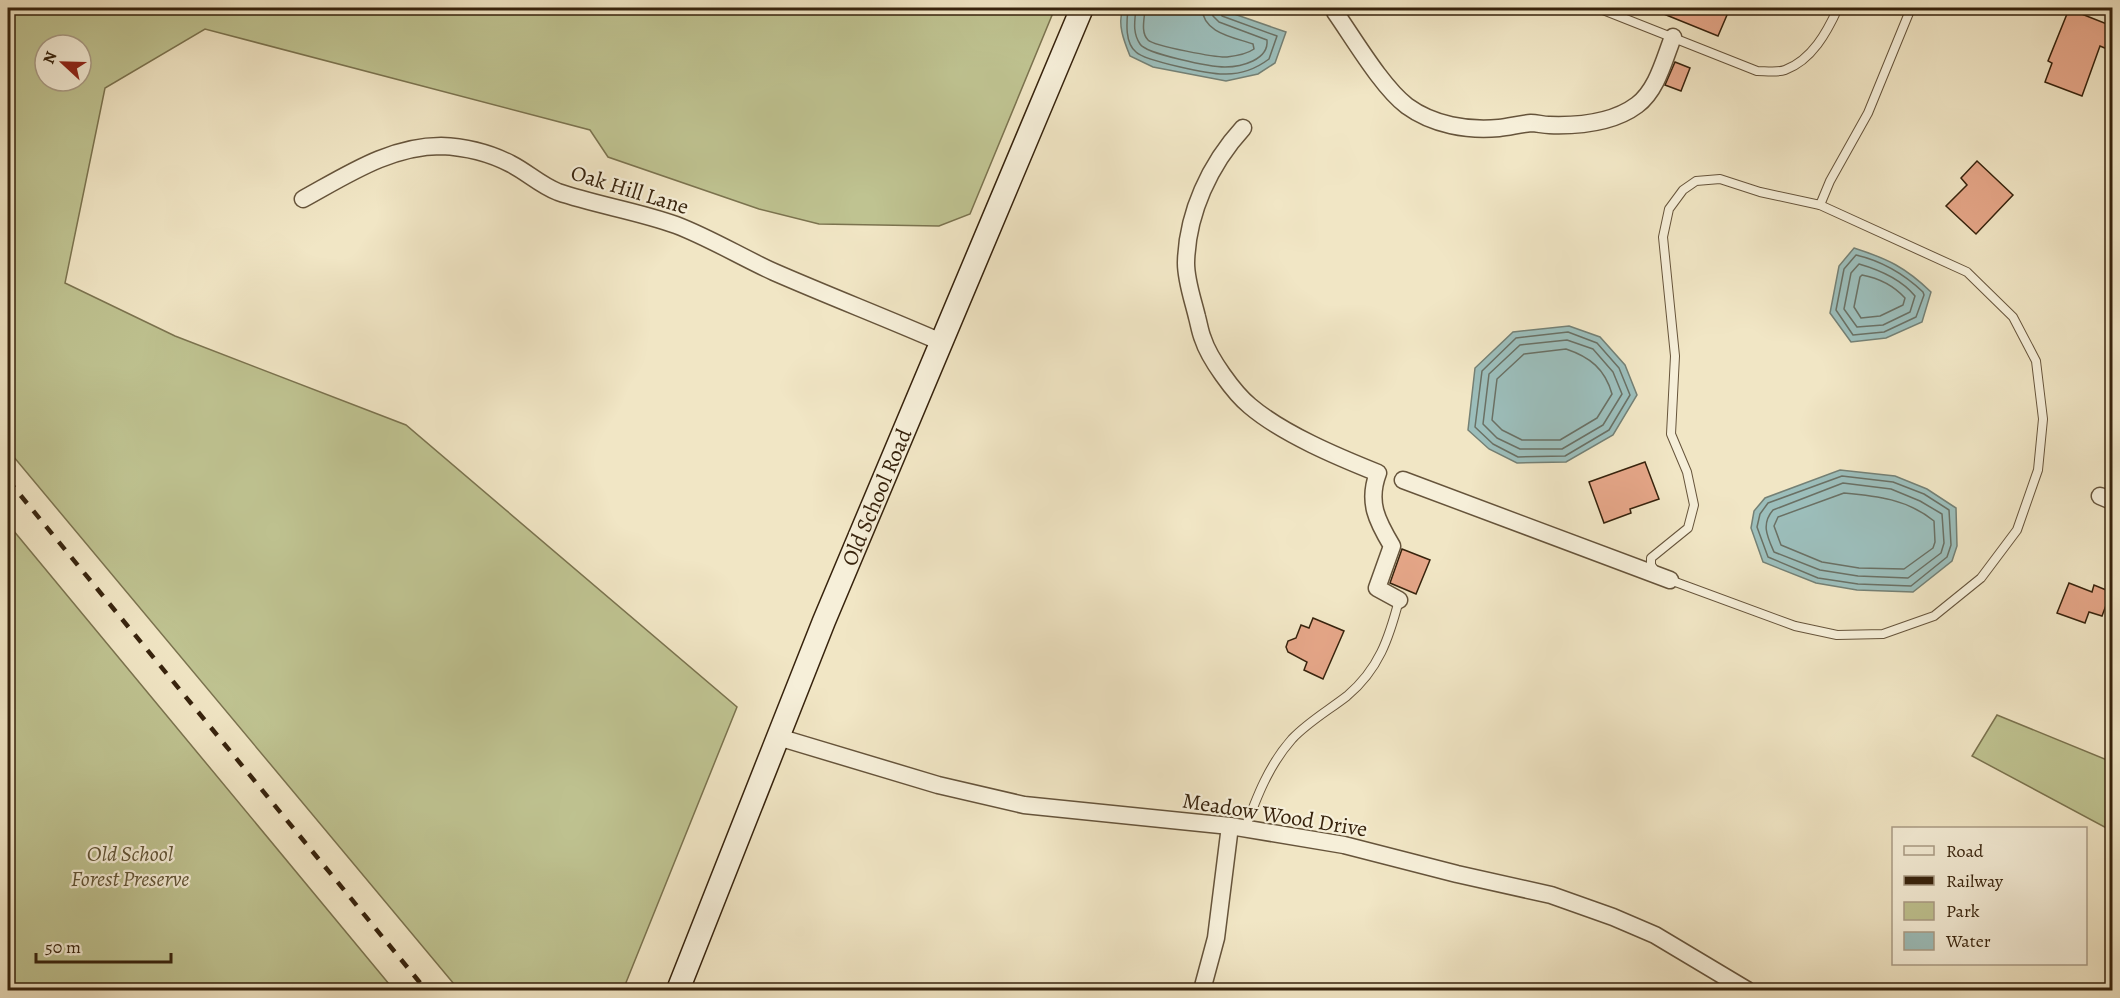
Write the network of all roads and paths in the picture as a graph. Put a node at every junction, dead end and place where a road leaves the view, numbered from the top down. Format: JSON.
{"nodes":[{"id":1,"x":1082,"y":8,"type":"edge"},
{"id":2,"x":1598,"y":8,"type":"edge"},
{"id":3,"x":1838,"y":8,"type":"edge"},
{"id":4,"x":1911,"y":8,"type":"edge"},
{"id":5,"x":1335,"y":12,"type":"dead end"},
{"id":6,"x":1673,"y":37,"type":"junction"},
{"id":7,"x":1243,"y":128,"type":"dead end"},
{"id":8,"x":303,"y":199,"type":"dead end"},
{"id":9,"x":1820,"y":205,"type":"junction"},
{"id":10,"x":941,"y":342,"type":"junction"},
{"id":11,"x":1403,"y":480,"type":"dead end"},
{"id":12,"x":1670,"y":580,"type":"junction"},
{"id":13,"x":1399,"y":600,"type":"joint"},
{"id":14,"x":778,"y":737,"type":"junction"},
{"id":15,"x":1237,"y":827,"type":"junction"},
{"id":16,"x":678,"y":990,"type":"edge"},
{"id":17,"x":1202,"y":990,"type":"edge"},
{"id":18,"x":1747,"y":990,"type":"edge"}],
"edges":[{"from":1,"to":10,"type":"street","name":"Old School Road"},
{"from":2,"to":6,"type":"lane"},
{"from":3,"to":6,"type":"lane"},
{"from":4,"to":9,"type":"lane"},
{"from":5,"to":6,"type":"street"},
{"from":7,"to":13,"type":"street"},
{"from":8,"to":10,"type":"street","name":"Oak Hill Lane"},
{"from":9,"to":12,"type":"lane"},
{"from":9,"to":12,"type":"lane"},
{"from":10,"to":14,"type":"street","name":"Old School Road"},
{"from":11,"to":12,"type":"street"},
{"from":13,"to":15,"type":"lane"},
{"from":14,"to":15,"type":"street","name":"Meadow Wood Drive"},
{"from":14,"to":16,"type":"street","name":"Old School Road"},
{"from":15,"to":17,"type":"street"},
{"from":15,"to":18,"type":"street","name":"Meadow Wood Drive"}]}
